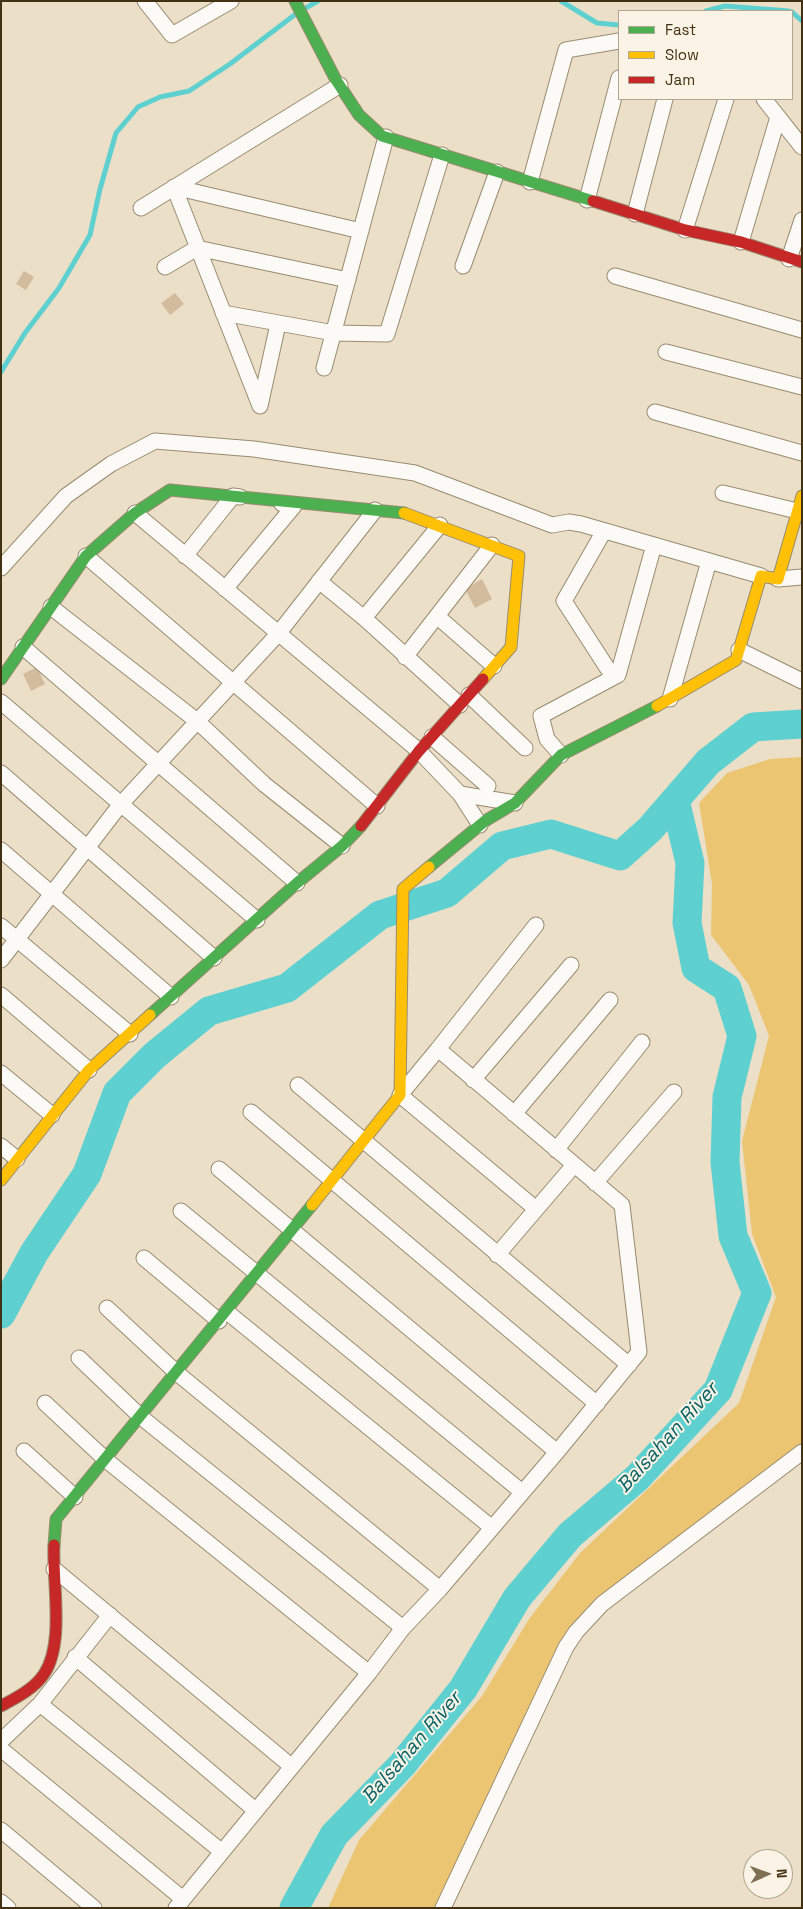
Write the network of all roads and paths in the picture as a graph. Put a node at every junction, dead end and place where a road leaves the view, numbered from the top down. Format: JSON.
{"nodes":[{"id":1,"x":145,"y":1,"type":"edge"},
{"id":2,"x":231,"y":1,"type":"edge"},
{"id":3,"x":295,"y":2,"type":"edge"},
{"id":4,"x":618,"y":41,"type":"edge"},
{"id":5,"x":618,"y":82,"type":"edge"},
{"id":6,"x":340,"y":85,"type":"junction"},
{"id":7,"x":664,"y":100,"type":"edge"},
{"id":8,"x":726,"y":100,"type":"edge"},
{"id":9,"x":765,"y":100,"type":"edge"},
{"id":10,"x":778,"y":117,"type":"junction"},
{"id":11,"x":386,"y":137,"type":"junction"},
{"id":12,"x":802,"y":147,"type":"edge"},
{"id":13,"x":442,"y":154,"type":"junction"},
{"id":14,"x":497,"y":172,"type":"junction"},
{"id":15,"x":530,"y":182,"type":"junction"},
{"id":16,"x":174,"y":187,"type":"junction"},
{"id":17,"x":587,"y":200,"type":"junction"},
{"id":18,"x":141,"y":208,"type":"dead end"},
{"id":19,"x":635,"y":214,"type":"junction"},
{"id":20,"x":802,"y":220,"type":"edge"},
{"id":21,"x":685,"y":230,"type":"junction"},
{"id":22,"x":361,"y":231,"type":"junction"},
{"id":23,"x":741,"y":242,"type":"junction"},
{"id":24,"x":198,"y":248,"type":"junction"},
{"id":25,"x":795,"y":261,"type":"edge"},
{"id":26,"x":464,"y":266,"type":"dead end"},
{"id":27,"x":165,"y":267,"type":"dead end"},
{"id":28,"x":615,"y":276,"type":"dead end"},
{"id":29,"x":348,"y":280,"type":"junction"},
{"id":30,"x":223,"y":313,"type":"junction"},
{"id":31,"x":278,"y":324,"type":"junction"},
{"id":32,"x":802,"y":330,"type":"edge"},
{"id":33,"x":334,"y":333,"type":"junction"},
{"id":34,"x":666,"y":352,"type":"dead end"},
{"id":35,"x":324,"y":368,"type":"dead end"},
{"id":36,"x":802,"y":387,"type":"edge"},
{"id":37,"x":655,"y":412,"type":"dead end"},
{"id":38,"x":802,"y":453,"type":"edge"},
{"id":39,"x":723,"y":493,"type":"dead end"},
{"id":40,"x":233,"y":496,"type":"junction"},
{"id":41,"x":802,"y":496,"type":"edge"},
{"id":42,"x":375,"y":510,"type":"junction"},
{"id":43,"x":797,"y":511,"type":"junction"},
{"id":44,"x":135,"y":514,"type":"junction"},
{"id":45,"x":440,"y":525,"type":"junction"},
{"id":46,"x":604,"y":531,"type":"junction"},
{"id":47,"x":654,"y":545,"type":"junction"},
{"id":48,"x":492,"y":546,"type":"junction"},
{"id":49,"x":86,"y":556,"type":"junction"},
{"id":50,"x":185,"y":556,"type":"junction"},
{"id":51,"x":709,"y":561,"type":"junction"},
{"id":52,"x":1,"y":568,"type":"edge"},
{"id":53,"x":761,"y":576,"type":"junction"},
{"id":54,"x":802,"y":577,"type":"edge"},
{"id":55,"x":778,"y":579,"type":"junction"},
{"id":56,"x":319,"y":581,"type":"junction"},
{"id":57,"x":225,"y":589,"type":"junction"},
{"id":58,"x":51,"y":607,"type":"junction"},
{"id":59,"x":438,"y":617,"type":"junction"},
{"id":60,"x":364,"y":618,"type":"junction"},
{"id":61,"x":278,"y":634,"type":"junction"},
{"id":62,"x":23,"y":647,"type":"junction"},
{"id":63,"x":739,"y":650,"type":"junction"},
{"id":64,"x":405,"y":656,"type":"junction"},
{"id":65,"x":494,"y":666,"type":"junction"},
{"id":66,"x":613,"y":677,"type":"junction"},
{"id":67,"x":1,"y":679,"type":"edge"},
{"id":68,"x":802,"y":681,"type":"edge"},
{"id":69,"x":233,"y":683,"type":"junction"},
{"id":70,"x":670,"y":699,"type":"junction"},
{"id":71,"x":465,"y":700,"type":"junction"},
{"id":72,"x":1,"y":702,"type":"edge"},
{"id":73,"x":197,"y":722,"type":"junction"},
{"id":74,"x":432,"y":737,"type":"junction"},
{"id":75,"x":525,"y":748,"type":"dead end"},
{"id":76,"x":419,"y":751,"type":"junction"},
{"id":77,"x":561,"y":755,"type":"junction"},
{"id":78,"x":158,"y":763,"type":"junction"},
{"id":79,"x":1,"y":773,"type":"edge"},
{"id":80,"x":488,"y":786,"type":"dead end"},
{"id":81,"x":460,"y":794,"type":"junction"},
{"id":82,"x":515,"y":803,"type":"junction"},
{"id":83,"x":120,"y":805,"type":"junction"},
{"id":84,"x":377,"y":806,"type":"junction"},
{"id":85,"x":480,"y":826,"type":"junction"},
{"id":86,"x":342,"y":846,"type":"junction"},
{"id":87,"x":86,"y":849,"type":"junction"},
{"id":88,"x":1,"y":850,"type":"edge"},
{"id":89,"x":297,"y":883,"type":"junction"},
{"id":90,"x":51,"y":895,"type":"junction"},
{"id":91,"x":257,"y":920,"type":"junction"},
{"id":92,"x":536,"y":925,"type":"dead end"},
{"id":93,"x":1,"y":926,"type":"edge"},
{"id":94,"x":17,"y":939,"type":"junction"},
{"id":95,"x":214,"y":958,"type":"junction"},
{"id":96,"x":1,"y":960,"type":"edge"},
{"id":97,"x":570,"y":965,"type":"dead end"},
{"id":98,"x":1,"y":996,"type":"edge"},
{"id":99,"x":171,"y":997,"type":"junction"},
{"id":100,"x":610,"y":1000,"type":"dead end"},
{"id":101,"x":130,"y":1034,"type":"junction"},
{"id":102,"x":642,"y":1042,"type":"dead end"},
{"id":103,"x":438,"y":1049,"type":"junction"},
{"id":104,"x":89,"y":1070,"type":"junction"},
{"id":105,"x":1,"y":1073,"type":"edge"},
{"id":106,"x":473,"y":1080,"type":"junction"},
{"id":107,"x":298,"y":1085,"type":"dead end"},
{"id":108,"x":674,"y":1092,"type":"dead end"},
{"id":109,"x":400,"y":1095,"type":"junction"},
{"id":110,"x":251,"y":1112,"type":"dead end"},
{"id":111,"x":514,"y":1114,"type":"junction"},
{"id":112,"x":52,"y":1116,"type":"junction"},
{"id":113,"x":362,"y":1142,"type":"junction"},
{"id":114,"x":1,"y":1146,"type":"edge"},
{"id":115,"x":556,"y":1150,"type":"junction"},
{"id":116,"x":17,"y":1159,"type":"junction"},
{"id":117,"x":574,"y":1165,"type":"junction"},
{"id":118,"x":219,"y":1169,"type":"dead end"},
{"id":119,"x":1,"y":1180,"type":"edge"},
{"id":120,"x":330,"y":1180,"type":"junction"},
{"id":121,"x":595,"y":1183,"type":"junction"},
{"id":122,"x":536,"y":1209,"type":"junction"},
{"id":123,"x":181,"y":1211,"type":"dead end"},
{"id":124,"x":293,"y":1229,"type":"junction"},
{"id":125,"x":498,"y":1255,"type":"junction"},
{"id":126,"x":144,"y":1258,"type":"dead end"},
{"id":127,"x":257,"y":1274,"type":"junction"},
{"id":128,"x":107,"y":1308,"type":"dead end"},
{"id":129,"x":223,"y":1316,"type":"junction"},
{"id":130,"x":79,"y":1358,"type":"dead end"},
{"id":131,"x":629,"y":1365,"type":"junction"},
{"id":132,"x":177,"y":1373,"type":"junction"},
{"id":133,"x":45,"y":1403,"type":"dead end"},
{"id":134,"x":596,"y":1404,"type":"junction"},
{"id":135,"x":141,"y":1417,"type":"junction"},
{"id":136,"x":24,"y":1451,"type":"dead end"},
{"id":137,"x":557,"y":1452,"type":"junction"},
{"id":138,"x":802,"y":1452,"type":"edge"},
{"id":139,"x":106,"y":1460,"type":"junction"},
{"id":140,"x":522,"y":1492,"type":"junction"},
{"id":141,"x":75,"y":1497,"type":"junction"},
{"id":142,"x":491,"y":1527,"type":"junction"},
{"id":143,"x":54,"y":1569,"type":"junction"},
{"id":144,"x":440,"y":1589,"type":"junction"},
{"id":145,"x":110,"y":1615,"type":"junction"},
{"id":146,"x":403,"y":1628,"type":"junction"},
{"id":147,"x":75,"y":1657,"type":"junction"},
{"id":148,"x":369,"y":1673,"type":"junction"},
{"id":149,"x":40,"y":1704,"type":"junction"},
{"id":150,"x":1,"y":1706,"type":"edge"},
{"id":151,"x":1,"y":1741,"type":"edge"},
{"id":152,"x":1,"y":1749,"type":"edge"},
{"id":153,"x":291,"y":1766,"type":"junction"},
{"id":154,"x":255,"y":1810,"type":"junction"},
{"id":155,"x":1,"y":1830,"type":"edge"},
{"id":156,"x":221,"y":1851,"type":"junction"},
{"id":157,"x":1,"y":1902,"type":"edge"},
{"id":158,"x":179,"y":1903,"type":"edge"},
{"id":159,"x":8,"y":1908,"type":"edge"},
{"id":160,"x":94,"y":1908,"type":"edge"},
{"id":161,"x":443,"y":1908,"type":"edge"}],
"edges":[{"from":1,"to":2,"type":"street"},
{"from":3,"to":6,"type":"street"},
{"from":4,"to":15,"type":"street"},
{"from":5,"to":17,"type":"street"},
{"from":6,"to":11,"type":"street"},
{"from":6,"to":16,"type":"street"},
{"from":7,"to":19,"type":"street"},
{"from":8,"to":21,"type":"street"},
{"from":9,"to":10,"type":"street"},
{"from":10,"to":12,"type":"street"},
{"from":10,"to":23,"type":"street"},
{"from":11,"to":13,"type":"street"},
{"from":11,"to":22,"type":"street"},
{"from":13,"to":14,"type":"street"},
{"from":13,"to":33,"type":"street"},
{"from":14,"to":15,"type":"street"},
{"from":14,"to":26,"type":"street"},
{"from":15,"to":17,"type":"street"},
{"from":16,"to":18,"type":"street"},
{"from":16,"to":22,"type":"street"},
{"from":16,"to":24,"type":"street"},
{"from":17,"to":19,"type":"street"},
{"from":19,"to":21,"type":"street"},
{"from":20,"to":25,"type":"street"},
{"from":21,"to":23,"type":"street"},
{"from":22,"to":29,"type":"street"},
{"from":23,"to":25,"type":"street"},
{"from":24,"to":27,"type":"street"},
{"from":24,"to":29,"type":"street"},
{"from":24,"to":30,"type":"street"},
{"from":28,"to":32,"type":"street"},
{"from":29,"to":33,"type":"street"},
{"from":30,"to":31,"type":"street"},
{"from":30,"to":31,"type":"street"},
{"from":31,"to":33,"type":"street"},
{"from":33,"to":35,"type":"street"},
{"from":34,"to":36,"type":"street"},
{"from":37,"to":38,"type":"street"},
{"from":39,"to":43,"type":"street"},
{"from":40,"to":42,"type":"street"},
{"from":40,"to":44,"type":"street"},
{"from":40,"to":50,"type":"street"},
{"from":40,"to":57,"type":"street"},
{"from":41,"to":43,"type":"street"},
{"from":42,"to":45,"type":"street"},
{"from":42,"to":56,"type":"street"},
{"from":43,"to":55,"type":"street"},
{"from":44,"to":49,"type":"street"},
{"from":44,"to":50,"type":"street"},
{"from":45,"to":48,"type":"street"},
{"from":45,"to":60,"type":"street"},
{"from":46,"to":47,"type":"street"},
{"from":46,"to":52,"type":"street"},
{"from":46,"to":66,"type":"street"},
{"from":47,"to":51,"type":"street"},
{"from":47,"to":66,"type":"street"},
{"from":48,"to":59,"type":"street"},
{"from":48,"to":65,"type":"street"},
{"from":49,"to":58,"type":"street"},
{"from":49,"to":69,"type":"street"},
{"from":50,"to":57,"type":"street"},
{"from":51,"to":53,"type":"street"},
{"from":51,"to":70,"type":"street"},
{"from":53,"to":55,"type":"street"},
{"from":53,"to":63,"type":"street"},
{"from":54,"to":55,"type":"street"},
{"from":56,"to":60,"type":"street"},
{"from":56,"to":61,"type":"street"},
{"from":57,"to":61,"type":"street"},
{"from":58,"to":62,"type":"street"},
{"from":58,"to":73,"type":"street"},
{"from":59,"to":64,"type":"street"},
{"from":59,"to":65,"type":"street"},
{"from":60,"to":64,"type":"street"},
{"from":61,"to":69,"type":"street"},
{"from":61,"to":76,"type":"street"},
{"from":62,"to":67,"type":"street"},
{"from":62,"to":78,"type":"street"},
{"from":63,"to":68,"type":"street"},
{"from":63,"to":70,"type":"street"},
{"from":64,"to":71,"type":"street"},
{"from":65,"to":71,"type":"street"},
{"from":66,"to":77,"type":"street"},
{"from":69,"to":73,"type":"street"},
{"from":69,"to":84,"type":"street"},
{"from":70,"to":77,"type":"street"},
{"from":71,"to":74,"type":"street"},
{"from":71,"to":75,"type":"street"},
{"from":72,"to":83,"type":"street"},
{"from":73,"to":78,"type":"street"},
{"from":73,"to":86,"type":"street"},
{"from":74,"to":76,"type":"street"},
{"from":74,"to":80,"type":"street"},
{"from":76,"to":81,"type":"street"},
{"from":76,"to":84,"type":"street"},
{"from":77,"to":82,"type":"street"},
{"from":78,"to":83,"type":"street"},
{"from":78,"to":89,"type":"street"},
{"from":79,"to":87,"type":"street"},
{"from":81,"to":82,"type":"street"},
{"from":81,"to":85,"type":"street"},
{"from":82,"to":85,"type":"street"},
{"from":83,"to":87,"type":"street"},
{"from":83,"to":91,"type":"street"},
{"from":84,"to":86,"type":"street"},
{"from":85,"to":109,"type":"street"},
{"from":86,"to":89,"type":"street"},
{"from":87,"to":90,"type":"street"},
{"from":87,"to":95,"type":"street"},
{"from":88,"to":90,"type":"street"},
{"from":89,"to":91,"type":"street"},
{"from":90,"to":94,"type":"street"},
{"from":90,"to":99,"type":"street"},
{"from":91,"to":95,"type":"street"},
{"from":92,"to":103,"type":"street"},
{"from":93,"to":94,"type":"street"},
{"from":94,"to":96,"type":"street"},
{"from":94,"to":101,"type":"street"},
{"from":95,"to":99,"type":"street"},
{"from":97,"to":106,"type":"street"},
{"from":98,"to":104,"type":"street"},
{"from":99,"to":101,"type":"street"},
{"from":100,"to":111,"type":"street"},
{"from":101,"to":104,"type":"street"},
{"from":102,"to":115,"type":"street"},
{"from":103,"to":106,"type":"street"},
{"from":103,"to":109,"type":"street"},
{"from":104,"to":112,"type":"street"},
{"from":105,"to":112,"type":"street"},
{"from":106,"to":111,"type":"street"},
{"from":107,"to":113,"type":"street"},
{"from":108,"to":121,"type":"street"},
{"from":109,"to":113,"type":"street"},
{"from":109,"to":122,"type":"street"},
{"from":110,"to":120,"type":"street"},
{"from":111,"to":115,"type":"street"},
{"from":112,"to":116,"type":"street"},
{"from":113,"to":120,"type":"street"},
{"from":113,"to":125,"type":"street"},
{"from":114,"to":116,"type":"street"},
{"from":115,"to":117,"type":"street"},
{"from":116,"to":119,"type":"street"},
{"from":117,"to":121,"type":"street"},
{"from":117,"to":122,"type":"street"},
{"from":118,"to":124,"type":"street"},
{"from":120,"to":124,"type":"street"},
{"from":120,"to":134,"type":"street"},
{"from":121,"to":131,"type":"street"},
{"from":122,"to":125,"type":"street"},
{"from":123,"to":127,"type":"street"},
{"from":124,"to":127,"type":"street"},
{"from":124,"to":137,"type":"street"},
{"from":125,"to":131,"type":"street"},
{"from":126,"to":129,"type":"street"},
{"from":127,"to":129,"type":"street"},
{"from":127,"to":140,"type":"street"},
{"from":128,"to":132,"type":"street"},
{"from":129,"to":132,"type":"street"},
{"from":129,"to":142,"type":"street"},
{"from":130,"to":135,"type":"street"},
{"from":131,"to":134,"type":"street"},
{"from":132,"to":135,"type":"street"},
{"from":132,"to":144,"type":"street"},
{"from":133,"to":139,"type":"street"},
{"from":134,"to":137,"type":"street"},
{"from":135,"to":139,"type":"street"},
{"from":135,"to":146,"type":"street"},
{"from":136,"to":141,"type":"street"},
{"from":137,"to":140,"type":"street"},
{"from":138,"to":161,"type":"street"},
{"from":139,"to":141,"type":"street"},
{"from":139,"to":148,"type":"street"},
{"from":140,"to":142,"type":"street"},
{"from":141,"to":143,"type":"street"},
{"from":142,"to":144,"type":"street"},
{"from":143,"to":145,"type":"street"},
{"from":143,"to":150,"type":"street"},
{"from":144,"to":146,"type":"street"},
{"from":145,"to":147,"type":"street"},
{"from":145,"to":153,"type":"street"},
{"from":146,"to":148,"type":"street"},
{"from":147,"to":149,"type":"street"},
{"from":147,"to":154,"type":"street"},
{"from":148,"to":153,"type":"street"},
{"from":149,"to":151,"type":"street"},
{"from":149,"to":156,"type":"street"},
{"from":152,"to":158,"type":"street"},
{"from":153,"to":154,"type":"street"},
{"from":154,"to":156,"type":"street"},
{"from":155,"to":160,"type":"street"},
{"from":156,"to":158,"type":"street"},
{"from":157,"to":159,"type":"street"}]}
